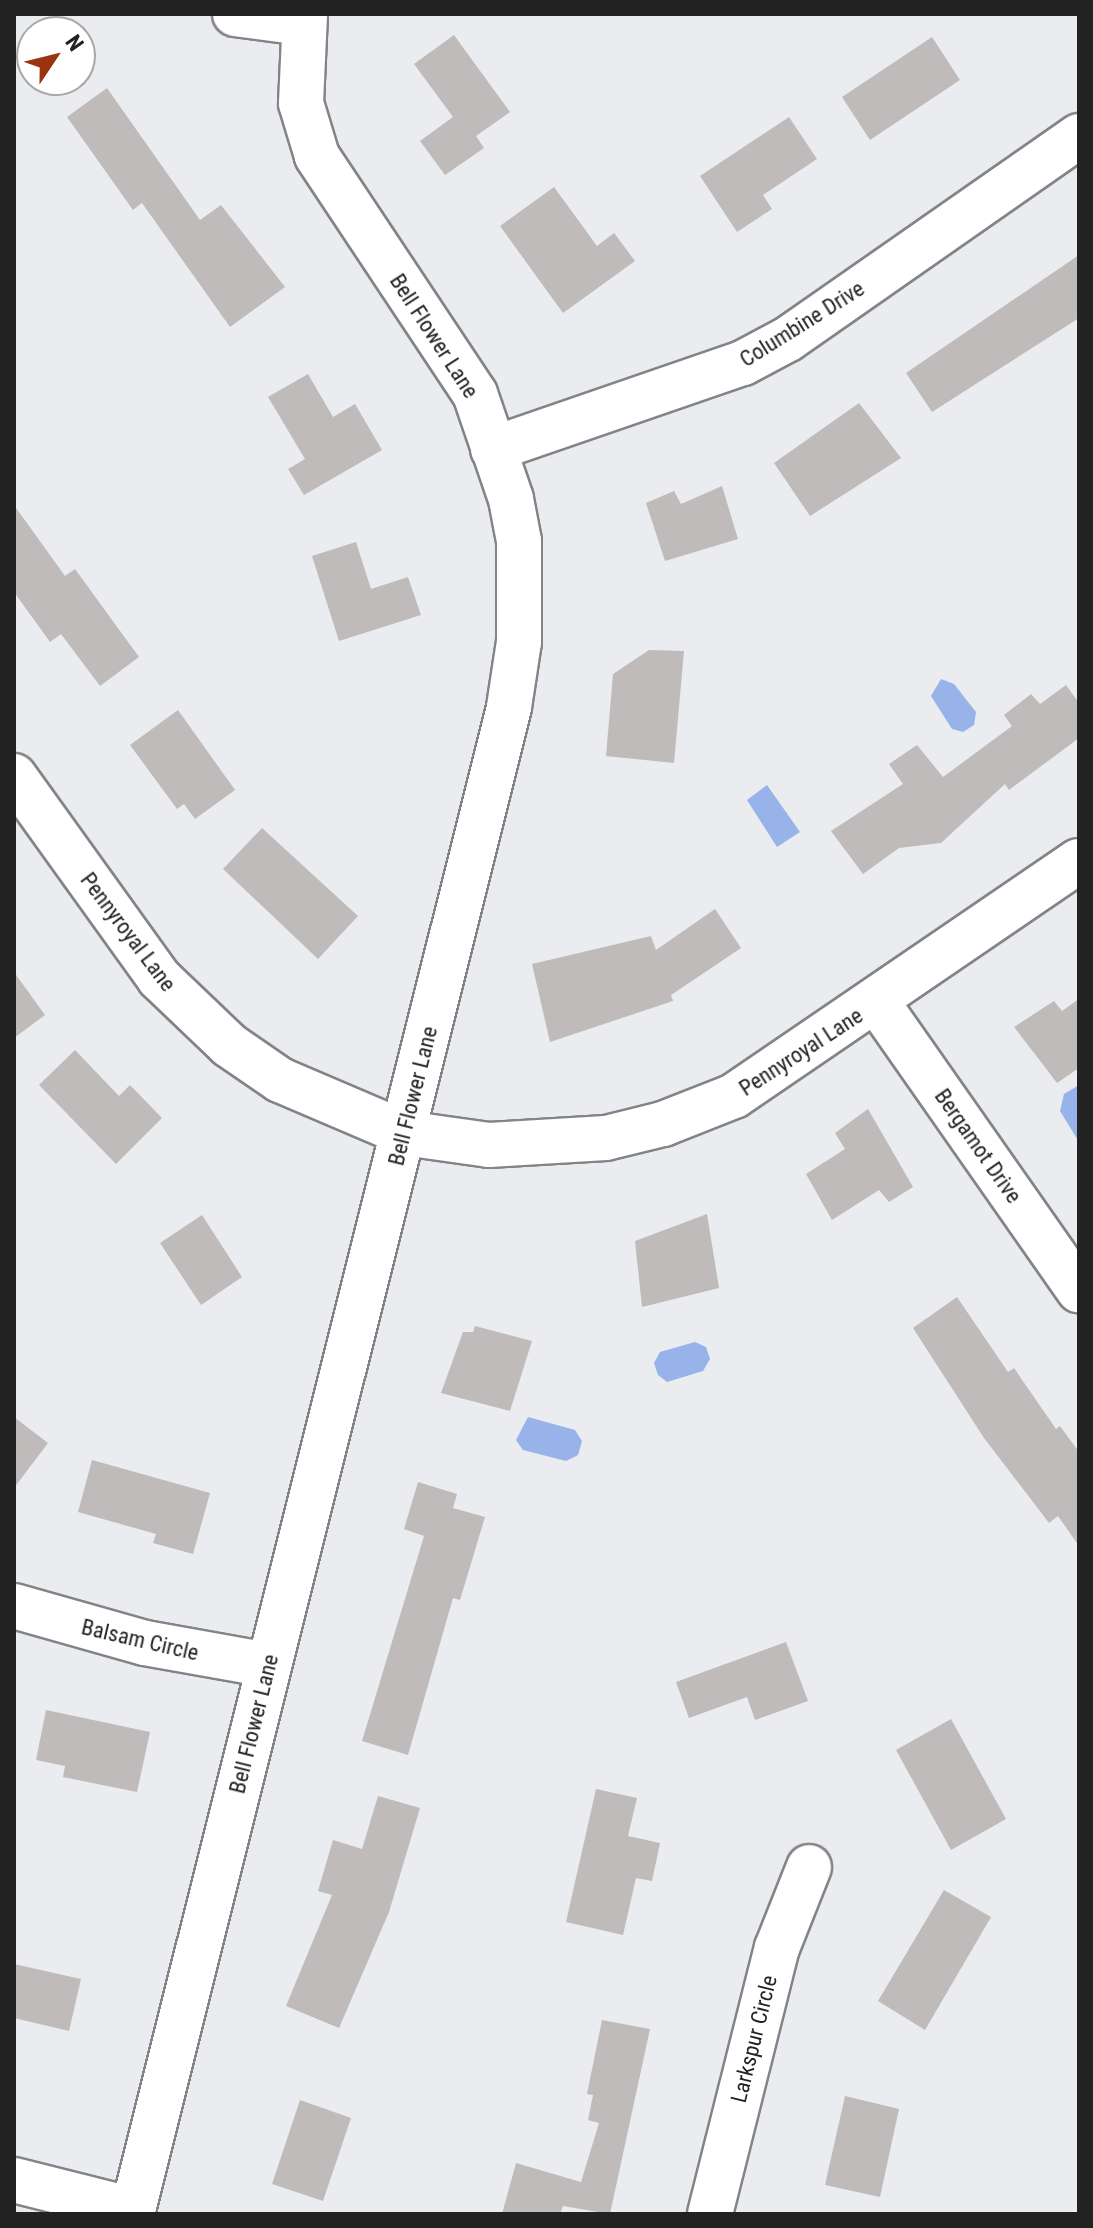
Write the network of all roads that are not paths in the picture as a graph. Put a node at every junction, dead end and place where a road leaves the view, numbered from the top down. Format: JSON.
{"nodes":[{"id":1,"x":235,"y":14,"type":"edge"},
{"id":2,"x":304,"y":18,"type":"edge"},
{"id":3,"x":1079,"y":136,"type":"edge"},
{"id":4,"x":493,"y":449,"type":"junction"},
{"id":5,"x":14,"y":776,"type":"edge"},
{"id":6,"x":1079,"y":861,"type":"edge"},
{"id":7,"x":877,"y":1002,"type":"junction"},
{"id":8,"x":404,"y":1133,"type":"junction"},
{"id":9,"x":1079,"y":1290,"type":"edge"},
{"id":10,"x":14,"y":1606,"type":"edge"},
{"id":11,"x":269,"y":1665,"type":"junction"},
{"id":12,"x":809,"y":1867,"type":"dead end"},
{"id":13,"x":14,"y":2180,"type":"edge"},
{"id":14,"x":132,"y":2212,"type":"edge"},
{"id":15,"x":710,"y":2214,"type":"edge"}],
"edges":[{"from":1,"to":2,"type":"street"},
{"from":2,"to":4,"type":"street","name":"Bell Flower Lane"},
{"from":3,"to":4,"type":"street","name":"Columbine Drive"},
{"from":4,"to":8,"type":"street","name":"Bell Flower Lane"},
{"from":5,"to":8,"type":"street","name":"Pennyroyal Lane"},
{"from":6,"to":7,"type":"street","name":"Pennyroyal Lane"},
{"from":7,"to":8,"type":"street","name":"Pennyroyal Lane"},
{"from":7,"to":9,"type":"street","name":"Bergamot Drive"},
{"from":8,"to":11,"type":"street","name":"Bell Flower Lane"},
{"from":10,"to":11,"type":"street","name":"Balsam Circle"},
{"from":11,"to":14,"type":"street","name":"Bell Flower Lane"},
{"from":12,"to":15,"type":"street","name":"Larkspur Circle"},
{"from":13,"to":14,"type":"street"}]}
